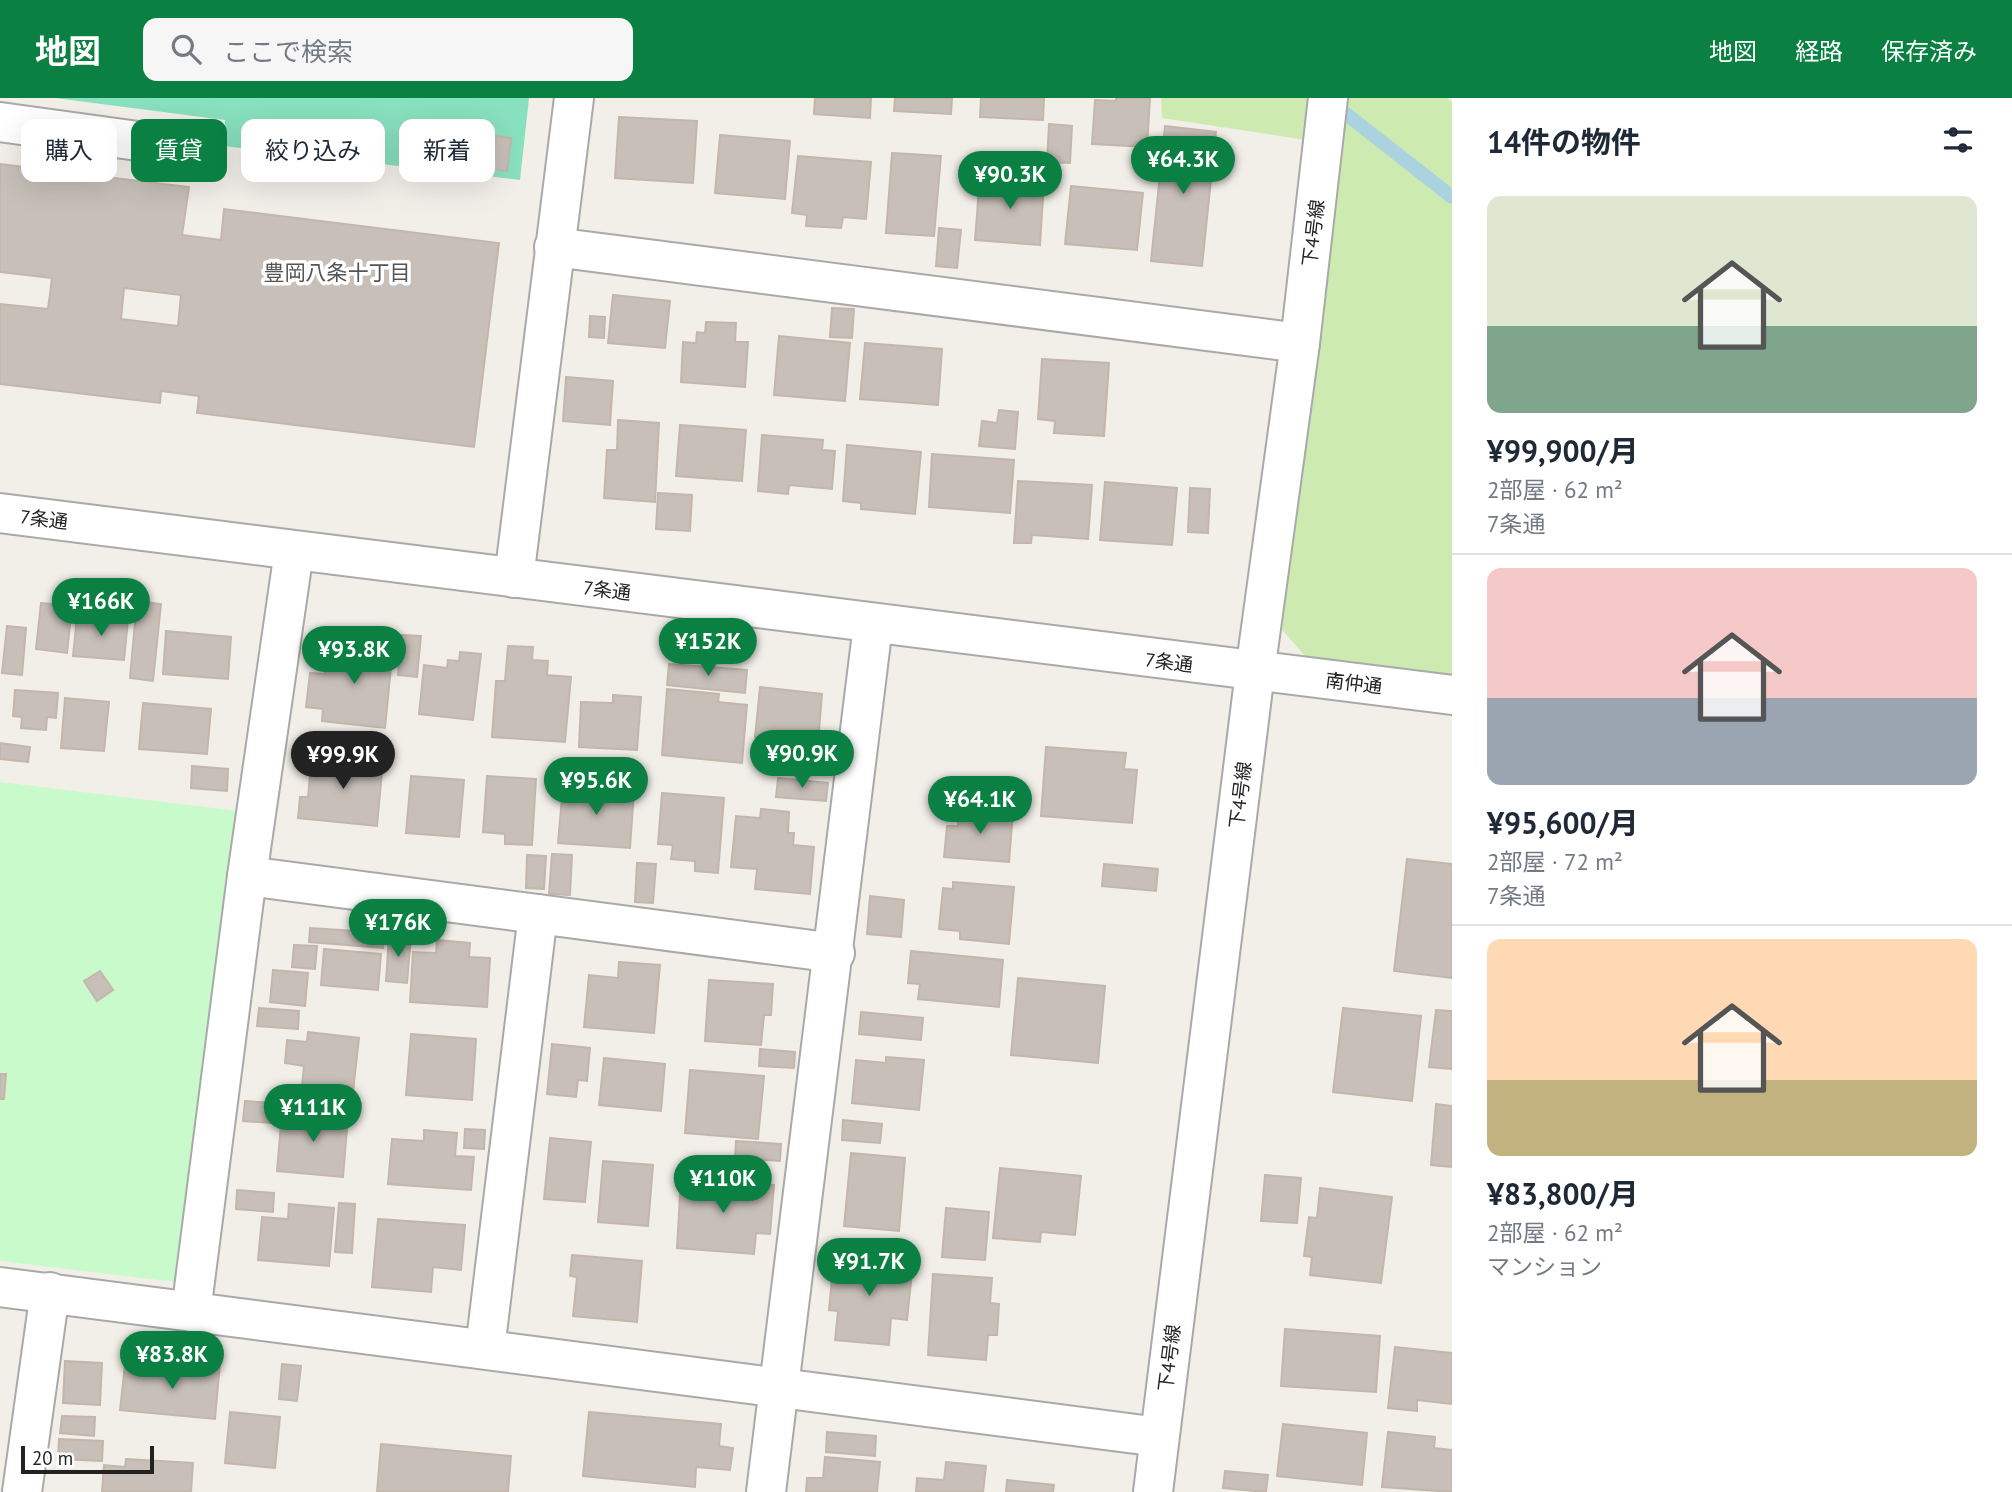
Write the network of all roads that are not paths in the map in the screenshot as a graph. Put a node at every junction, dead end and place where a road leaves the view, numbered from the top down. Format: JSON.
{"nodes":[{"id":1,"x":574,"y":98,"type":"edge"},
{"id":2,"x":1328,"y":98,"type":"edge"},
{"id":3,"x":0,"y":122,"type":"edge"},
{"id":4,"x":131,"y":140,"type":"edge"},
{"id":5,"x":554,"y":247,"type":"junction"},
{"id":6,"x":1300,"y":343,"type":"junction"},
{"id":7,"x":0,"y":513,"type":"edge"},
{"id":8,"x":294,"y":551,"type":"junction"},
{"id":9,"x":514,"y":578,"type":"junction"},
{"id":10,"x":873,"y":625,"type":"junction"},
{"id":11,"x":1255,"y":672,"type":"junction"},
{"id":12,"x":1452,"y":695,"type":"edge"},
{"id":13,"x":247,"y":876,"type":"junction"},
{"id":14,"x":538,"y":914,"type":"junction"},
{"id":15,"x":835,"y":953,"type":"junction"},
{"id":16,"x":0,"y":1287,"type":"edge"},
{"id":17,"x":50,"y":1292,"type":"junction"},
{"id":18,"x":191,"y":1312,"type":"junction"},
{"id":19,"x":485,"y":1349,"type":"junction"},
{"id":20,"x":779,"y":1388,"type":"junction"},
{"id":21,"x":1160,"y":1437,"type":"junction"},
{"id":22,"x":22,"y":1492,"type":"edge"},
{"id":23,"x":766,"y":1492,"type":"edge"},
{"id":24,"x":1153,"y":1492,"type":"edge"}],
"edges":[{"from":1,"to":5,"type":"street"},
{"from":2,"to":6,"type":"street","name":"下4号線"},
{"from":3,"to":4,"type":"street"},
{"from":5,"to":6,"type":"street"},
{"from":5,"to":9,"type":"street"},
{"from":6,"to":11,"type":"street","name":"下4号線"},
{"from":7,"to":8,"type":"street","name":"7条通"},
{"from":8,"to":9,"type":"street","name":"7条通"},
{"from":8,"to":13,"type":"street"},
{"from":9,"to":10,"type":"street","name":"7条通"},
{"from":10,"to":11,"type":"street","name":"7条通"},
{"from":10,"to":15,"type":"street"},
{"from":11,"to":12,"type":"street","name":"南仲通"},
{"from":11,"to":21,"type":"street","name":"下4号線"},
{"from":13,"to":14,"type":"street"},
{"from":13,"to":18,"type":"street"},
{"from":14,"to":15,"type":"street"},
{"from":14,"to":19,"type":"street"},
{"from":15,"to":20,"type":"street"},
{"from":16,"to":17,"type":"street"},
{"from":17,"to":18,"type":"street"},
{"from":17,"to":22,"type":"street"},
{"from":18,"to":19,"type":"street"},
{"from":19,"to":20,"type":"street"},
{"from":20,"to":21,"type":"street"},
{"from":20,"to":23,"type":"street"},
{"from":21,"to":24,"type":"street","name":"下4号線"}]}
